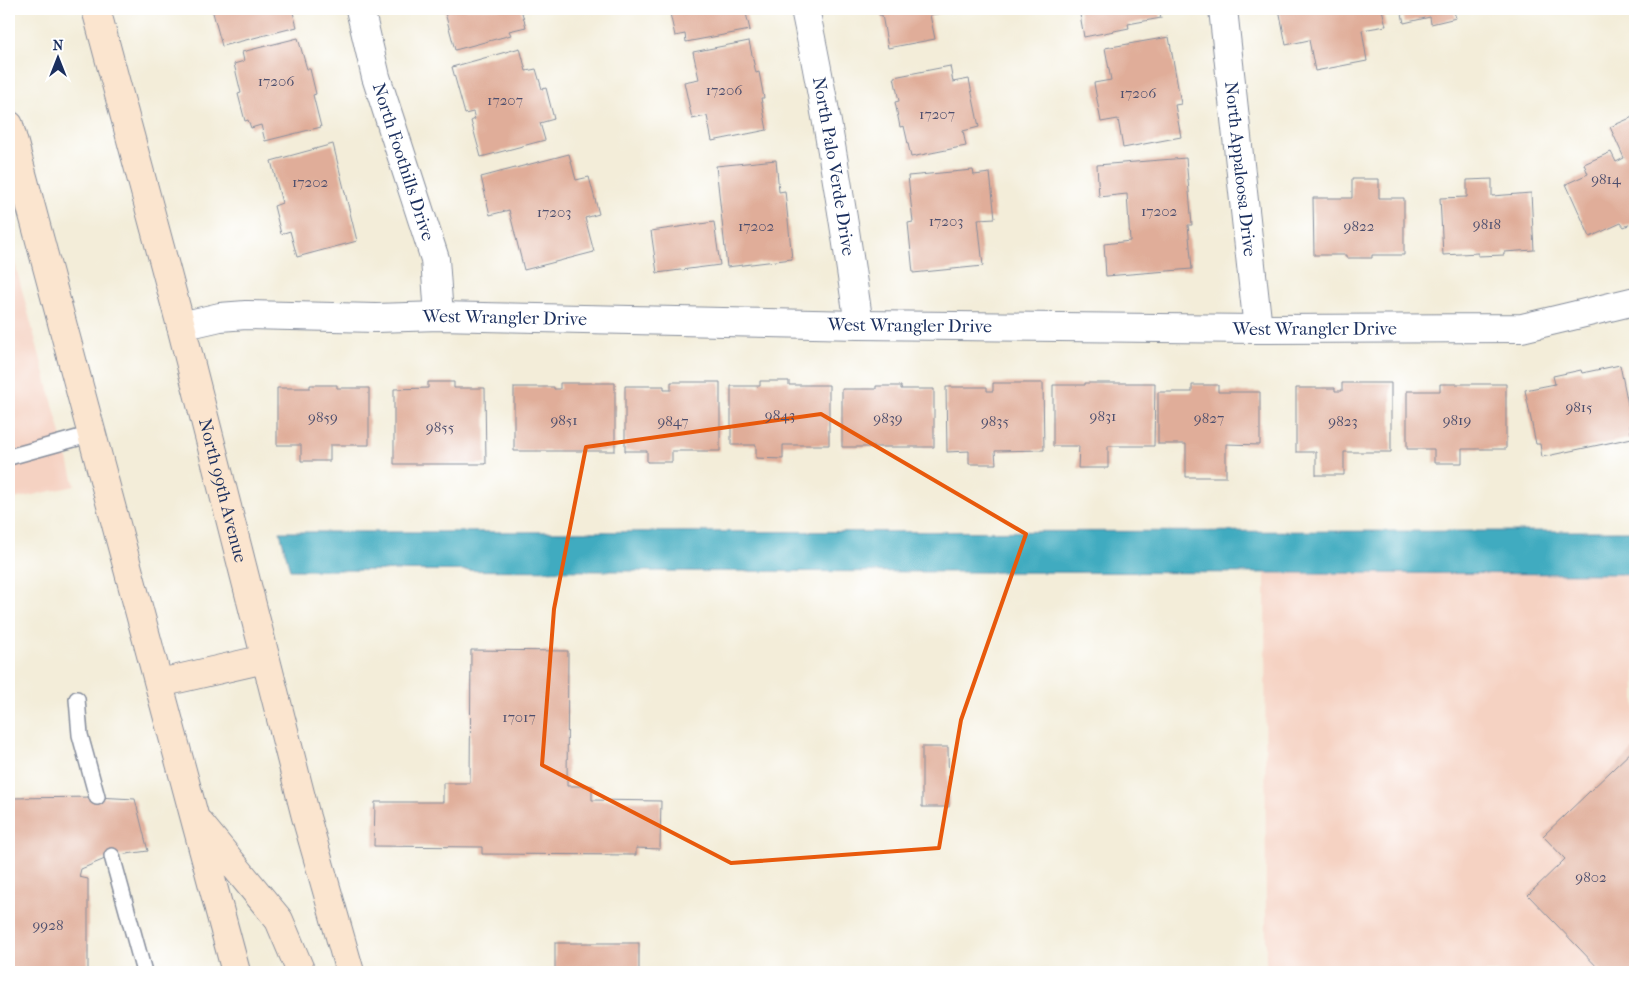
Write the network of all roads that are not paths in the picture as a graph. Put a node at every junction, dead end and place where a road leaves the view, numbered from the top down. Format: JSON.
{"nodes":[{"id":1,"x":96,"y":9,"type":"edge"},
{"id":2,"x":360,"y":9,"type":"edge"},
{"id":3,"x":805,"y":9,"type":"edge"},
{"id":4,"x":1223,"y":9,"type":"edge"},
{"id":5,"x":9,"y":124,"type":"edge"},
{"id":6,"x":1635,"y":301,"type":"edge"},
{"id":7,"x":439,"y":316,"type":"junction"},
{"id":8,"x":860,"y":325,"type":"junction"},
{"id":9,"x":181,"y":326,"type":"junction"},
{"id":10,"x":1258,"y":329,"type":"junction"},
{"id":11,"x":92,"y":434,"type":"junction"},
{"id":12,"x":9,"y":457,"type":"edge"},
{"id":13,"x":266,"y":659,"type":"junction"},
{"id":14,"x":160,"y":683,"type":"junction"},
{"id":15,"x":77,"y":699,"type":"dead end"},
{"id":16,"x":97,"y":797,"type":"dead end"},
{"id":17,"x":194,"y":817,"type":"junction"},
{"id":18,"x":112,"y":856,"type":"dead end"},
{"id":19,"x":144,"y":972,"type":"edge"},
{"id":20,"x":236,"y":972,"type":"edge"},
{"id":21,"x":301,"y":972,"type":"edge"},
{"id":22,"x":350,"y":972,"type":"edge"}],
"edges":[{"from":1,"to":9,"type":"main road","name":"North 99th Avenue"},
{"from":2,"to":7,"type":"street","name":"North Foothills Drive"},
{"from":3,"to":8,"type":"street","name":"North Palo Verde Drive"},
{"from":4,"to":10,"type":"street","name":"North Appaloosa Drive"},
{"from":5,"to":11,"type":"main road"},
{"from":6,"to":10,"type":"street","name":"West Wrangler Drive"},
{"from":7,"to":8,"type":"street","name":"West Wrangler Drive"},
{"from":7,"to":9,"type":"street","name":"West Wrangler Drive"},
{"from":8,"to":10,"type":"street","name":"West Wrangler Drive"},
{"from":9,"to":13,"type":"main road","name":"North 99th Avenue"},
{"from":11,"to":12,"type":"lane"},
{"from":11,"to":14,"type":"main road"},
{"from":13,"to":14,"type":"main road"},
{"from":13,"to":22,"type":"main road","name":"North 99th Avenue"},
{"from":14,"to":17,"type":"main road"},
{"from":15,"to":16,"type":"lane"},
{"from":17,"to":20,"type":"main road"},
{"from":17,"to":21,"type":"main road"},
{"from":18,"to":19,"type":"lane"}]}
